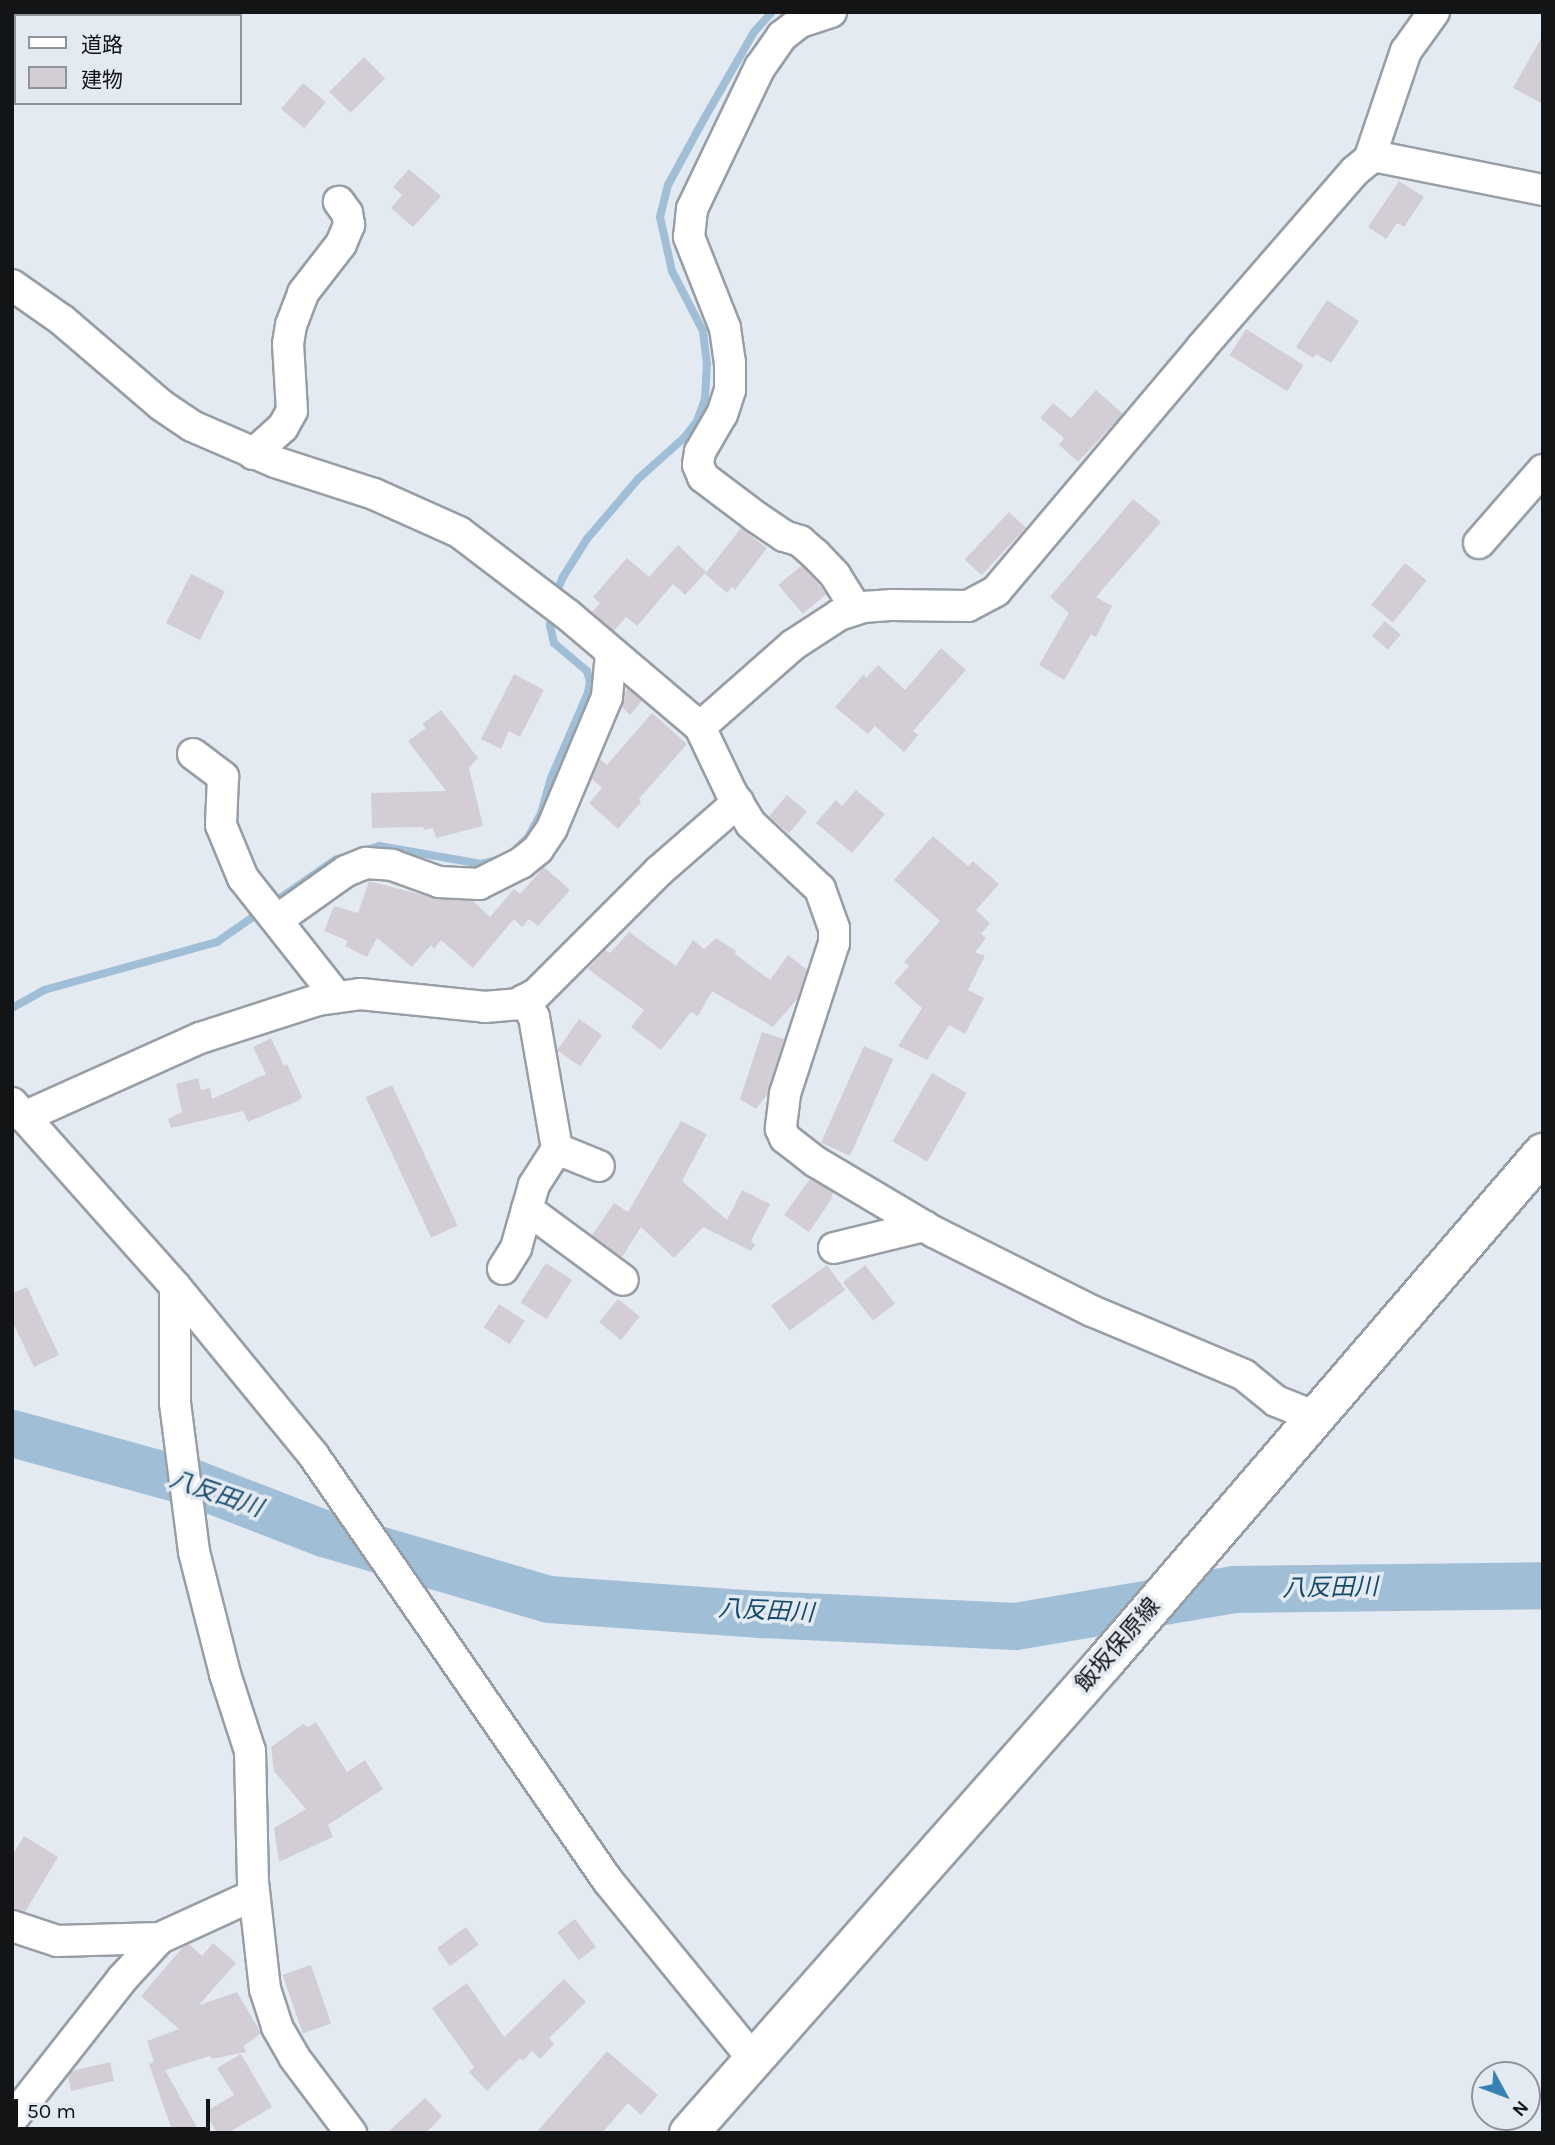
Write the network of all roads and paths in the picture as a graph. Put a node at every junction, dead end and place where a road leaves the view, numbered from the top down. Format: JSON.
{"nodes":[{"id":1,"x":831,"y":12,"type":"edge"},
{"id":2,"x":1434,"y":12,"type":"edge"},
{"id":3,"x":1368,"y":159,"type":"junction"},
{"id":4,"x":1543,"y":190,"type":"edge"},
{"id":5,"x":338,"y":202,"type":"dead end"},
{"id":6,"x":12,"y":285,"type":"edge"},
{"id":7,"x":253,"y":454,"type":"junction"},
{"id":8,"x":1543,"y":470,"type":"edge"},
{"id":9,"x":1479,"y":543,"type":"dead end"},
{"id":10,"x":856,"y":609,"type":"junction"},
{"id":11,"x":611,"y":653,"type":"junction"},
{"id":12,"x":700,"y":727,"type":"junction"},
{"id":13,"x":193,"y":754,"type":"dead end"},
{"id":14,"x":738,"y":802,"type":"junction"},
{"id":15,"x":268,"y":911,"type":"junction"},
{"id":16,"x":337,"y":997,"type":"junction"},
{"id":17,"x":524,"y":1000,"type":"junction"},
{"id":18,"x":18,"y":1110,"type":"edge"},
{"id":19,"x":557,"y":1149,"type":"junction"},
{"id":20,"x":1543,"y":1153,"type":"edge"},
{"id":21,"x":599,"y":1166,"type":"dead end"},
{"id":22,"x":527,"y":1209,"type":"junction"},
{"id":23,"x":924,"y":1226,"type":"junction"},
{"id":24,"x":834,"y":1248,"type":"dead end"},
{"id":25,"x":503,"y":1269,"type":"dead end"},
{"id":26,"x":623,"y":1280,"type":"dead end"},
{"id":27,"x":175,"y":1286,"type":"junction"},
{"id":28,"x":1316,"y":1417,"type":"junction"},
{"id":29,"x":254,"y":1895,"type":"junction"},
{"id":30,"x":12,"y":1926,"type":"edge"},
{"id":31,"x":160,"y":1938,"type":"junction"},
{"id":32,"x":753,"y":2059,"type":"junction"},
{"id":33,"x":12,"y":2119,"type":"edge"},
{"id":34,"x":351,"y":2133,"type":"edge"},
{"id":35,"x":689,"y":2133,"type":"edge"}],
"edges":[{"from":1,"to":10,"type":"street"},
{"from":2,"to":3,"type":"street"},
{"from":3,"to":4,"type":"street"},
{"from":3,"to":10,"type":"street"},
{"from":5,"to":7,"type":"street"},
{"from":6,"to":7,"type":"street"},
{"from":7,"to":11,"type":"street"},
{"from":8,"to":9,"type":"street"},
{"from":10,"to":12,"type":"street"},
{"from":11,"to":12,"type":"street"},
{"from":11,"to":15,"type":"street"},
{"from":12,"to":14,"type":"street"},
{"from":13,"to":15,"type":"street"},
{"from":14,"to":17,"type":"street"},
{"from":14,"to":23,"type":"street"},
{"from":15,"to":16,"type":"street"},
{"from":16,"to":17,"type":"street"},
{"from":16,"to":18,"type":"street"},
{"from":17,"to":19,"type":"street"},
{"from":18,"to":27,"type":"street"},
{"from":19,"to":21,"type":"street"},
{"from":19,"to":22,"type":"street"},
{"from":20,"to":28,"type":"main road","name":"飯坂保原線"},
{"from":22,"to":25,"type":"street"},
{"from":22,"to":26,"type":"street"},
{"from":23,"to":24,"type":"street"},
{"from":23,"to":28,"type":"street"},
{"from":27,"to":29,"type":"street"},
{"from":27,"to":32,"type":"street"},
{"from":28,"to":32,"type":"main road","name":"飯坂保原線"},
{"from":29,"to":31,"type":"street"},
{"from":29,"to":34,"type":"street"},
{"from":30,"to":31,"type":"street"},
{"from":31,"to":33,"type":"street"},
{"from":32,"to":35,"type":"main road","name":"飯坂保原線"}]}
